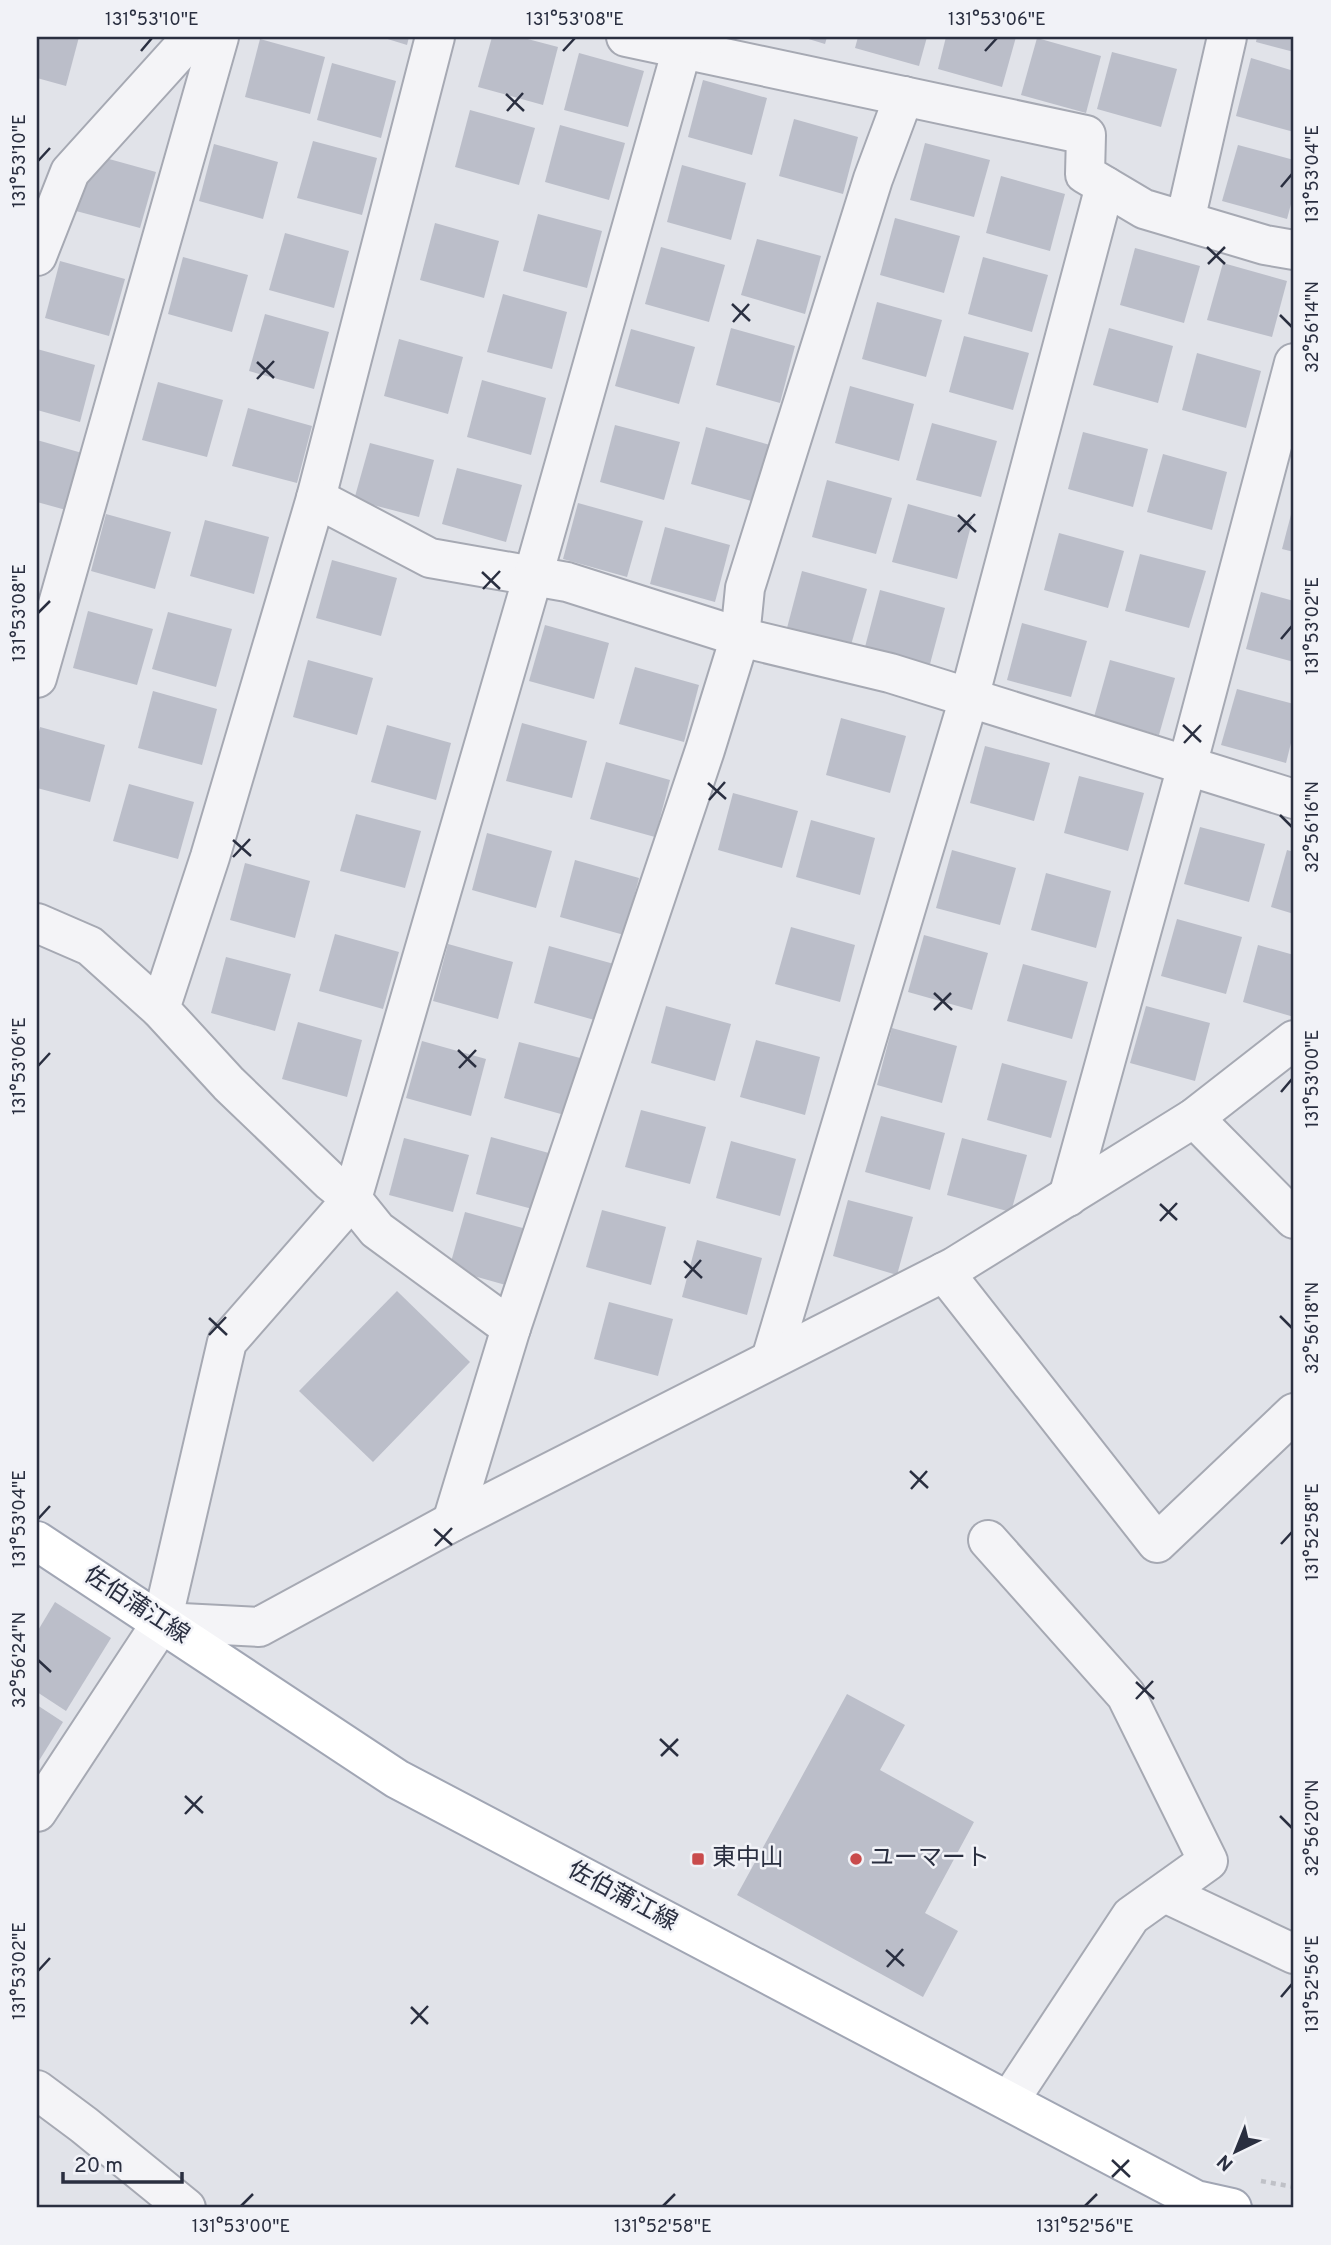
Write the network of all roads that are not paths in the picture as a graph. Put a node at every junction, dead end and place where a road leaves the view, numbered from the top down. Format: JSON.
{"nodes":[{"id":1,"x":213,"y":37,"type":"edge"},
{"id":2,"x":435,"y":37,"type":"edge"},
{"id":3,"x":626,"y":37,"type":"edge"},
{"id":4,"x":1227,"y":37,"type":"edge"},
{"id":5,"x":682,"y":49,"type":"junction"},
{"id":6,"x":904,"y":96,"type":"junction"},
{"id":7,"x":1105,"y":186,"type":"junction"},
{"id":8,"x":1185,"y":221,"type":"junction"},
{"id":9,"x":1294,"y":250,"type":"edge"},
{"id":10,"x":37,"y":256,"type":"edge"},
{"id":11,"x":1294,"y":363,"type":"edge"},
{"id":12,"x":316,"y":498,"type":"junction"},
{"id":13,"x":533,"y":576,"type":"junction"},
{"id":14,"x":740,"y":637,"type":"junction"},
{"id":15,"x":37,"y":678,"type":"edge"},
{"id":16,"x":969,"y":698,"type":"junction"},
{"id":17,"x":1187,"y":766,"type":"junction"},
{"id":18,"x":1294,"y":799,"type":"edge"},
{"id":19,"x":37,"y":923,"type":"edge"},
{"id":20,"x":160,"y":1009,"type":"junction"},
{"id":21,"x":1294,"y":1040,"type":"edge"},
{"id":22,"x":1194,"y":1118,"type":"junction"},
{"id":23,"x":1068,"y":1197,"type":"junction"},
{"id":24,"x":352,"y":1199,"type":"junction"},
{"id":25,"x":1294,"y":1219,"type":"edge"},
{"id":26,"x":944,"y":1272,"type":"junction"},
{"id":27,"x":511,"y":1328,"type":"junction"},
{"id":28,"x":771,"y":1359,"type":"junction"},
{"id":29,"x":1294,"y":1413,"type":"edge"},
{"id":30,"x":452,"y":1522,"type":"junction"},
{"id":31,"x":988,"y":1540,"type":"dead end"},
{"id":32,"x":37,"y":1541,"type":"edge"},
{"id":33,"x":162,"y":1622,"type":"junction"},
{"id":34,"x":37,"y":1812,"type":"edge"},
{"id":35,"x":1166,"y":1893,"type":"junction"},
{"id":36,"x":1294,"y":1954,"type":"edge"},
{"id":37,"x":37,"y":2090,"type":"edge"},
{"id":38,"x":1009,"y":2101,"type":"junction"},
{"id":39,"x":186,"y":2208,"type":"edge"},
{"id":40,"x":1232,"y":2208,"type":"edge"}],
"edges":[{"from":1,"to":10,"type":"street"},
{"from":1,"to":15,"type":"street"},
{"from":2,"to":12,"type":"street"},
{"from":3,"to":5,"type":"street"},
{"from":4,"to":8,"type":"street"},
{"from":5,"to":6,"type":"street"},
{"from":5,"to":13,"type":"street"},
{"from":6,"to":7,"type":"street"},
{"from":6,"to":14,"type":"street"},
{"from":7,"to":8,"type":"street"},
{"from":7,"to":16,"type":"street"},
{"from":8,"to":9,"type":"street"},
{"from":11,"to":17,"type":"street"},
{"from":12,"to":13,"type":"street"},
{"from":12,"to":20,"type":"street"},
{"from":13,"to":14,"type":"street"},
{"from":13,"to":24,"type":"street"},
{"from":14,"to":16,"type":"street"},
{"from":14,"to":27,"type":"street"},
{"from":16,"to":17,"type":"street"},
{"from":16,"to":28,"type":"street"},
{"from":17,"to":18,"type":"street"},
{"from":17,"to":23,"type":"street"},
{"from":19,"to":20,"type":"street"},
{"from":20,"to":24,"type":"street"},
{"from":21,"to":22,"type":"street"},
{"from":22,"to":23,"type":"street"},
{"from":22,"to":25,"type":"street"},
{"from":23,"to":26,"type":"street"},
{"from":24,"to":27,"type":"street"},
{"from":24,"to":33,"type":"street"},
{"from":26,"to":28,"type":"street"},
{"from":26,"to":29,"type":"street"},
{"from":27,"to":30,"type":"street"},
{"from":28,"to":30,"type":"street"},
{"from":30,"to":33,"type":"street"},
{"from":31,"to":35,"type":"street"},
{"from":32,"to":33,"type":"main road","name":"佐伯蒲江線"},
{"from":33,"to":34,"type":"street"},
{"from":33,"to":38,"type":"main road","name":"佐伯蒲江線"},
{"from":35,"to":36,"type":"street"},
{"from":35,"to":38,"type":"street"},
{"from":37,"to":39,"type":"street"},
{"from":38,"to":40,"type":"main road","name":"佐伯蒲江線"}]}
